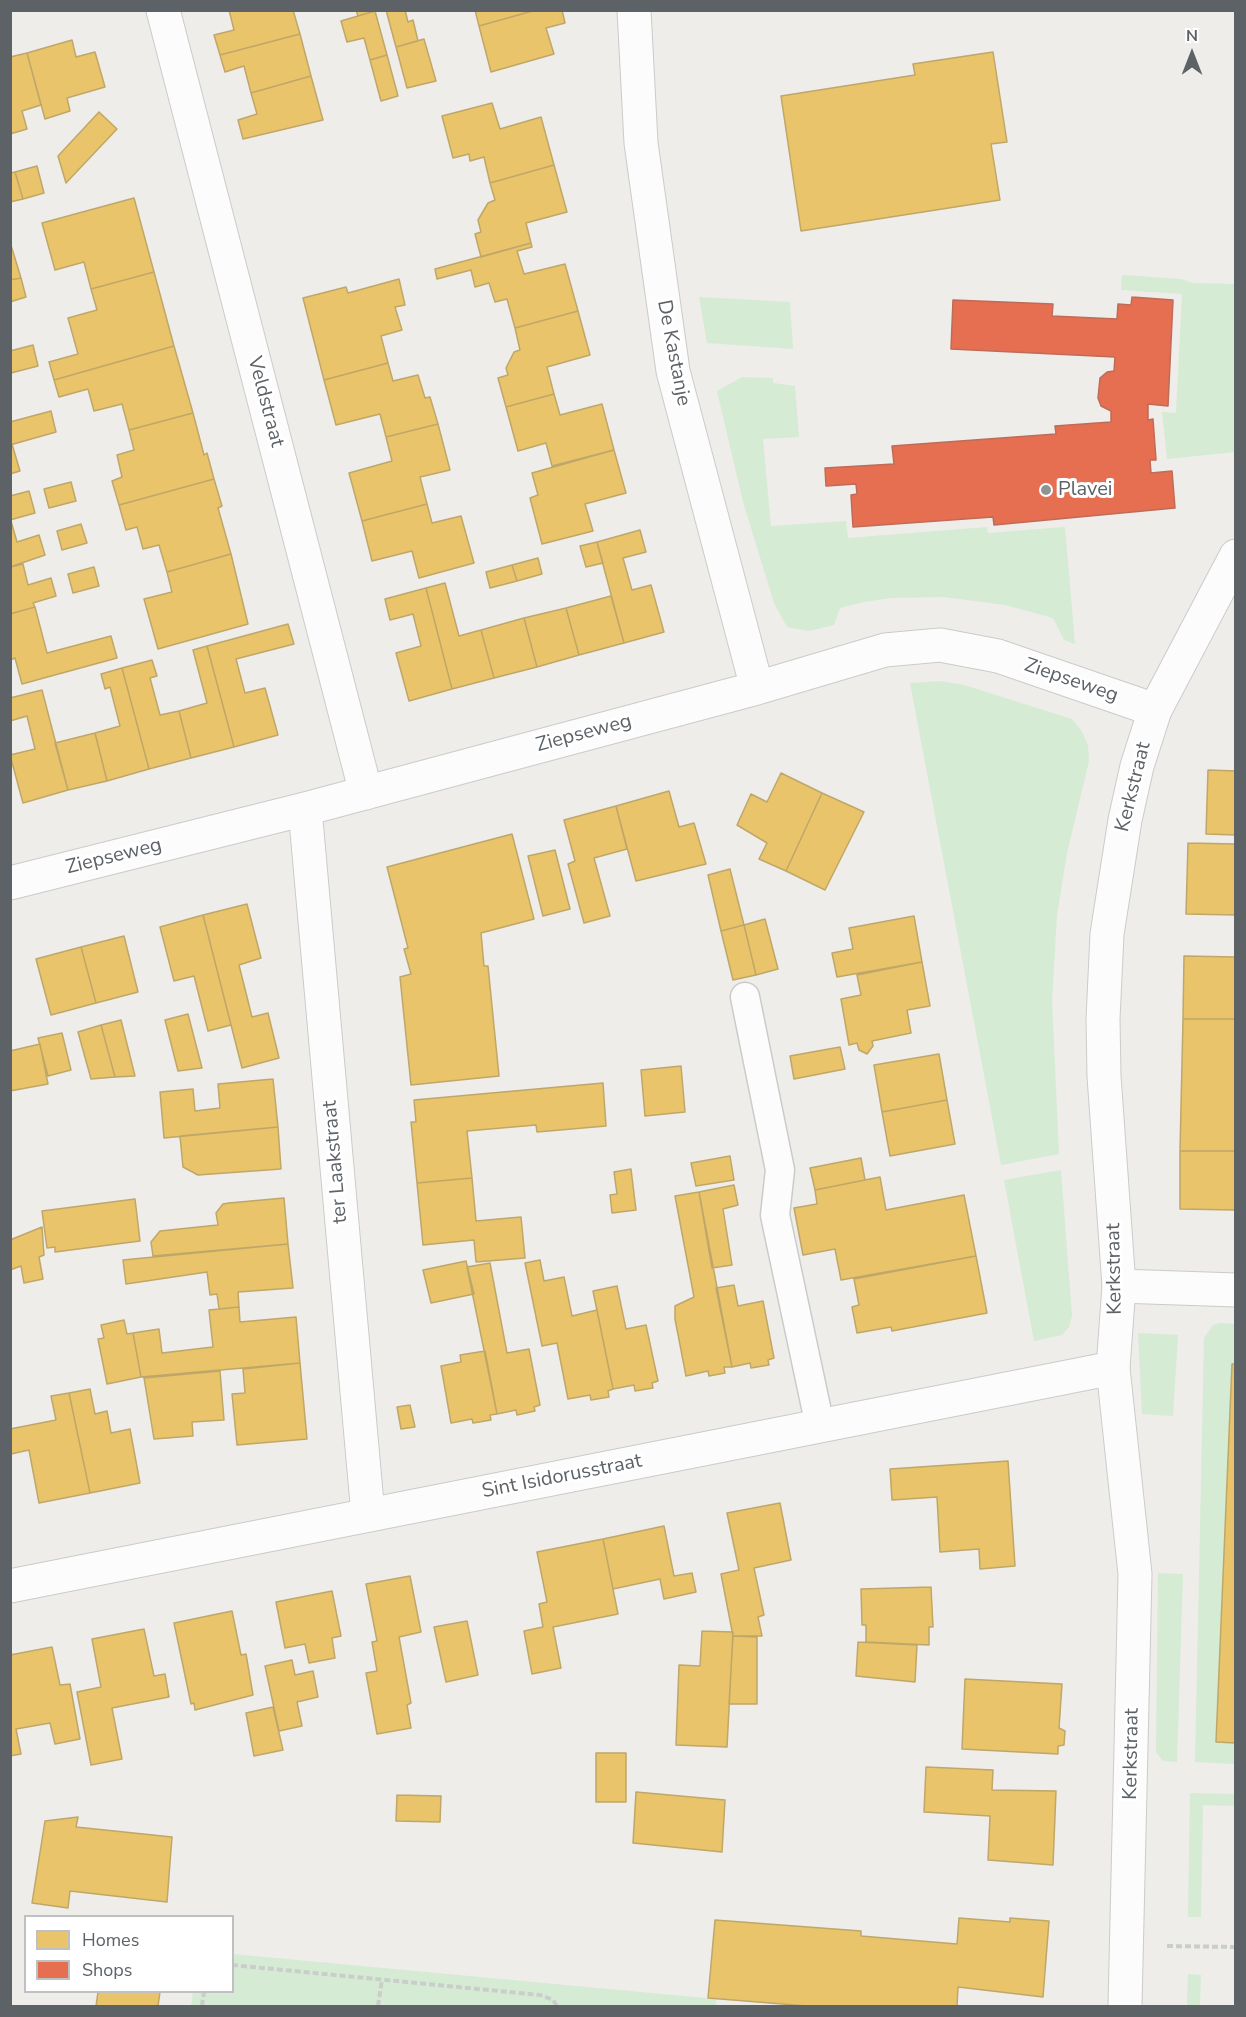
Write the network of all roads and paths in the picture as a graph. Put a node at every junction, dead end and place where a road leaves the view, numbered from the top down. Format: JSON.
{"nodes":[{"id":1,"x":163,"y":10,"type":"edge"},
{"id":2,"x":634,"y":10,"type":"edge"},
{"id":3,"x":1236,"y":556,"type":"edge"},
{"id":4,"x":758,"y":688,"type":"junction"},
{"id":5,"x":1155,"y":710,"type":"junction"},
{"id":6,"x":366,"y":793,"type":"junction"},
{"id":7,"x":305,"y":809,"type":"junction"},
{"id":8,"x":10,"y":883,"type":"edge"},
{"id":9,"x":745,"y":997,"type":"dead end"},
{"id":10,"x":1119,"y":1286,"type":"junction"},
{"id":11,"x":1236,"y":1290,"type":"edge"},
{"id":12,"x":1113,"y":1368,"type":"junction"},
{"id":13,"x":820,"y":1426,"type":"junction"},
{"id":14,"x":368,"y":1515,"type":"junction"},
{"id":15,"x":10,"y":1586,"type":"edge"},
{"id":16,"x":1127,"y":1945,"type":"junction"},
{"id":17,"x":1236,"y":1947,"type":"edge"},
{"id":18,"x":234,"y":1965,"type":"edge"},
{"id":19,"x":382,"y":1980,"type":"junction"},
{"id":20,"x":378,"y":2007,"type":"edge"},
{"id":21,"x":557,"y":2007,"type":"edge"},
{"id":22,"x":1125,"y":2007,"type":"edge"}],
"edges":[{"from":1,"to":6,"type":"street","name":"Veldstraat"},
{"from":2,"to":4,"type":"street","name":"De Kastanje"},
{"from":3,"to":5,"type":"street","name":"Kerkstraat"},
{"from":4,"to":5,"type":"street","name":"Ziepseweg"},
{"from":4,"to":6,"type":"street","name":"Ziepseweg"},
{"from":5,"to":10,"type":"street","name":"Kerkstraat"},
{"from":6,"to":7,"type":"street","name":"Ziepseweg"},
{"from":7,"to":8,"type":"street","name":"Ziepseweg"},
{"from":7,"to":14,"type":"street","name":"ter Laakstraat"},
{"from":9,"to":13,"type":"lane"},
{"from":10,"to":11,"type":"street"},
{"from":10,"to":12,"type":"street","name":"Kerkstraat"},
{"from":12,"to":13,"type":"street","name":"Sint Isidorusstraat"},
{"from":12,"to":16,"type":"street","name":"Kerkstraat"},
{"from":13,"to":14,"type":"street","name":"Sint Isidorusstraat"},
{"from":14,"to":15,"type":"street","name":"Sint Isidorusstraat"},
{"from":16,"to":17,"type":"path"},
{"from":16,"to":22,"type":"street","name":"Kerkstraat"},
{"from":18,"to":19,"type":"path"},
{"from":19,"to":20,"type":"path"},
{"from":19,"to":21,"type":"path"}]}
